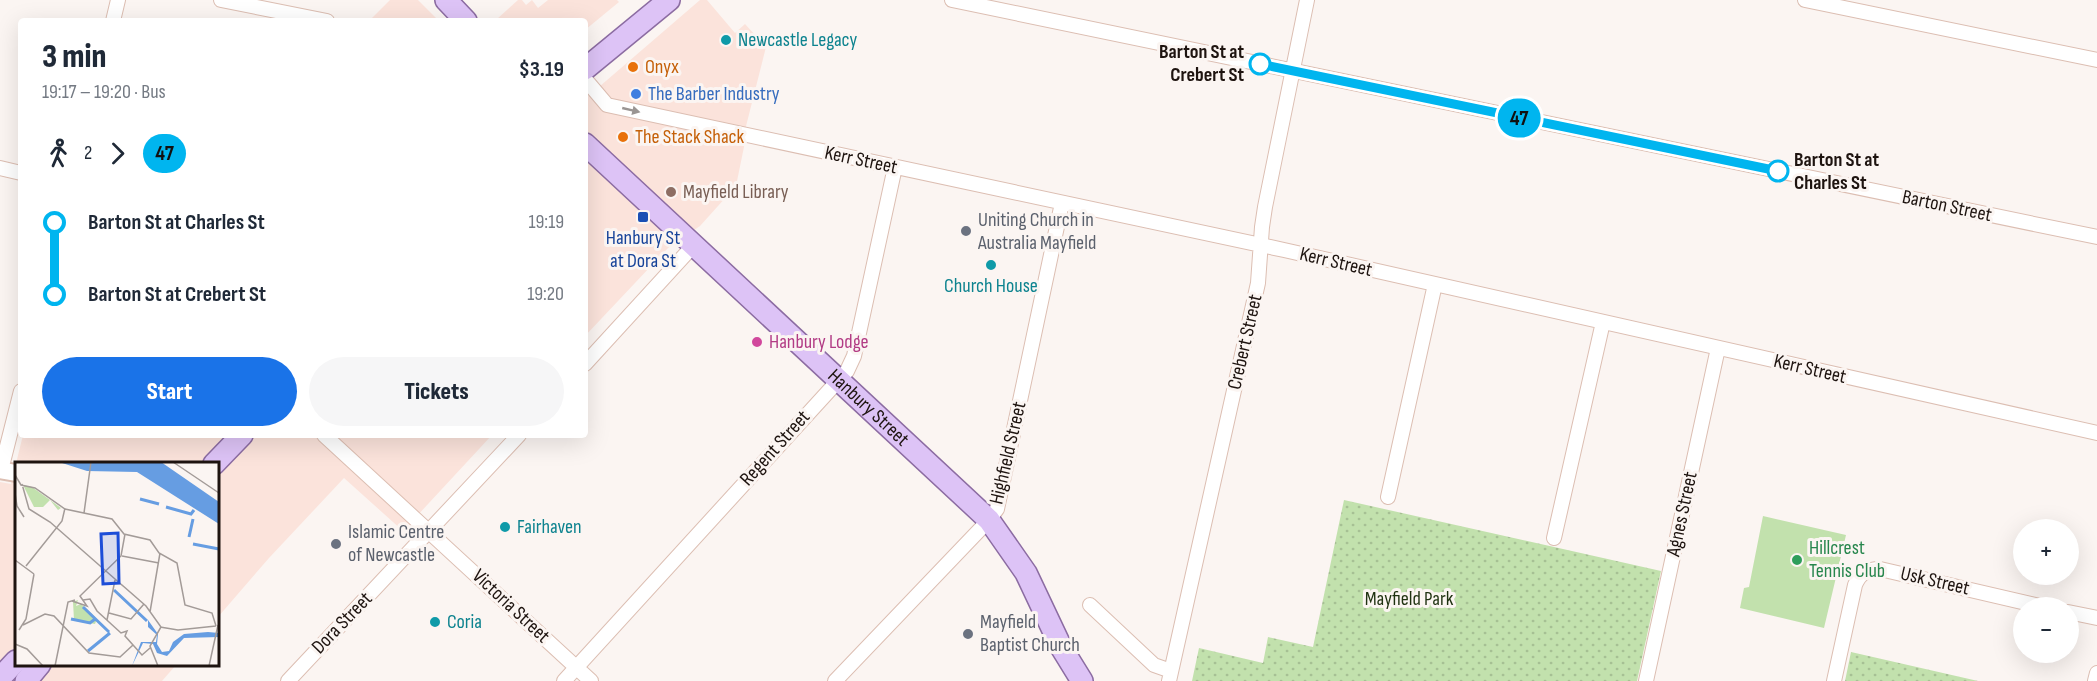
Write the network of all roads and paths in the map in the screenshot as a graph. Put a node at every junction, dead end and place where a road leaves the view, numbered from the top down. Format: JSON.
{"nodes":[{"id":1,"x":118,"y":0,"type":"edge"},
{"id":2,"x":221,"y":0,"type":"edge"},
{"id":3,"x":446,"y":0,"type":"edge"},
{"id":4,"x":669,"y":0,"type":"edge"},
{"id":5,"x":952,"y":0,"type":"edge"},
{"id":6,"x":1307,"y":0,"type":"edge"},
{"id":7,"x":1805,"y":0,"type":"edge"},
{"id":8,"x":281,"y":17,"type":"edge"},
{"id":9,"x":114,"y":18,"type":"edge"},
{"id":10,"x":463,"y":18,"type":"edge"},
{"id":11,"x":2097,"y":60,"type":"edge"},
{"id":12,"x":588,"y":67,"type":"edge"},
{"id":13,"x":1293,"y":71,"type":"junction"},
{"id":14,"x":588,"y":83,"type":"edge"},
{"id":15,"x":588,"y":147,"type":"edge"},
{"id":16,"x":895,"y":167,"type":"junction"},
{"id":17,"x":0,"y":168,"type":"edge"},
{"id":18,"x":18,"y":172,"type":"edge"},
{"id":19,"x":1062,"y":202,"type":"junction"},
{"id":20,"x":2097,"y":237,"type":"edge"},
{"id":21,"x":1261,"y":245,"type":"junction"},
{"id":22,"x":693,"y":246,"type":"junction"},
{"id":23,"x":1435,"y":284,"type":"junction"},
{"id":24,"x":1603,"y":322,"type":"junction"},
{"id":25,"x":1718,"y":348,"type":"junction"},
{"id":26,"x":588,"y":361,"type":"edge"},
{"id":27,"x":838,"y":381,"type":"junction"},
{"id":28,"x":18,"y":407,"type":"edge"},
{"id":29,"x":2097,"y":433,"type":"edge"},
{"id":30,"x":239,"y":438,"type":"edge"},
{"id":31,"x":327,"y":438,"type":"edge"},
{"id":32,"x":516,"y":438,"type":"edge"},
{"id":33,"x":216,"y":462,"type":"edge"},
{"id":34,"x":6,"y":471,"type":"edge"},
{"id":35,"x":1388,"y":498,"type":"dead end"},
{"id":36,"x":989,"y":520,"type":"junction"},
{"id":37,"x":431,"y":531,"type":"junction"},
{"id":38,"x":1554,"y":538,"type":"dead end"},
{"id":39,"x":2013,"y":600,"type":"edge"},
{"id":40,"x":1090,"y":605,"type":"dead end"},
{"id":41,"x":2079,"y":614,"type":"edge"},
{"id":42,"x":2097,"y":618,"type":"edge"},
{"id":43,"x":15,"y":662,"type":"edge"},
{"id":44,"x":38,"y":666,"type":"edge"},
{"id":45,"x":576,"y":667,"type":"junction"},
{"id":46,"x":2097,"y":673,"type":"edge"},
{"id":47,"x":1170,"y":676,"type":"edge"},
{"id":48,"x":0,"y":678,"type":"edge"},
{"id":49,"x":26,"y":681,"type":"edge"},
{"id":50,"x":288,"y":681,"type":"edge"},
{"id":51,"x":564,"y":681,"type":"edge"},
{"id":52,"x":591,"y":681,"type":"edge"},
{"id":53,"x":835,"y":681,"type":"edge"},
{"id":54,"x":1082,"y":681,"type":"edge"},
{"id":55,"x":1646,"y":681,"type":"edge"},
{"id":56,"x":1833,"y":681,"type":"edge"},
{"id":57,"x":2095,"y":681,"type":"edge"}],
"edges":[{"from":1,"to":9,"type":"street"},
{"from":2,"to":8,"type":"street"},
{"from":3,"to":10,"type":"main road"},
{"from":4,"to":12,"type":"main road"},
{"from":5,"to":13,"type":"street","name":"Barton Street"},
{"from":6,"to":13,"type":"street","name":"Crebert Street"},
{"from":7,"to":11,"type":"street"},
{"from":13,"to":20,"type":"street","name":"Barton Street"},
{"from":13,"to":21,"type":"street","name":"Crebert Street"},
{"from":14,"to":16,"type":"street","name":"Kerr Street","one_way":true},
{"from":15,"to":22,"type":"main road","name":"Hanbury Street"},
{"from":16,"to":19,"type":"street","name":"Kerr Street"},
{"from":16,"to":27,"type":"street","name":"Regent Street"},
{"from":17,"to":18,"type":"street"},
{"from":19,"to":21,"type":"street","name":"Kerr Street"},
{"from":19,"to":36,"type":"street","name":"Highfield Street"},
{"from":21,"to":23,"type":"street","name":"Kerr Street"},
{"from":21,"to":47,"type":"street","name":"Crebert Street"},
{"from":22,"to":26,"type":"street"},
{"from":22,"to":27,"type":"main road","name":"Hanbury Street"},
{"from":23,"to":24,"type":"street","name":"Kerr Street"},
{"from":23,"to":35,"type":"street"},
{"from":24,"to":25,"type":"street","name":"Kerr Street"},
{"from":24,"to":38,"type":"street"},
{"from":25,"to":29,"type":"street","name":"Kerr Street"},
{"from":25,"to":55,"type":"street","name":"Agnes Street"},
{"from":27,"to":36,"type":"main road","name":"Hanbury Street"},
{"from":27,"to":45,"type":"street","name":"Regent Street"},
{"from":28,"to":34,"type":"street"},
{"from":30,"to":33,"type":"main road"},
{"from":31,"to":37,"type":"street","name":"Victoria Street"},
{"from":32,"to":37,"type":"street","name":"Dora Street"},
{"from":36,"to":53,"type":"street","name":"Highfield Street"},
{"from":36,"to":54,"type":"main road","name":"Hanbury Street"},
{"from":37,"to":45,"type":"street","name":"Victoria Street"},
{"from":37,"to":50,"type":"street","name":"Dora Street"},
{"from":39,"to":56,"type":"street","name":"Usk Street"},
{"from":40,"to":47,"type":"street"},
{"from":41,"to":42,"type":"street"},
{"from":43,"to":48,"type":"main road"},
{"from":44,"to":49,"type":"main road"},
{"from":45,"to":51,"type":"street","name":"Regent Street"},
{"from":45,"to":52,"type":"street","name":"Victoria Street"},
{"from":46,"to":57,"type":"street"}]}
